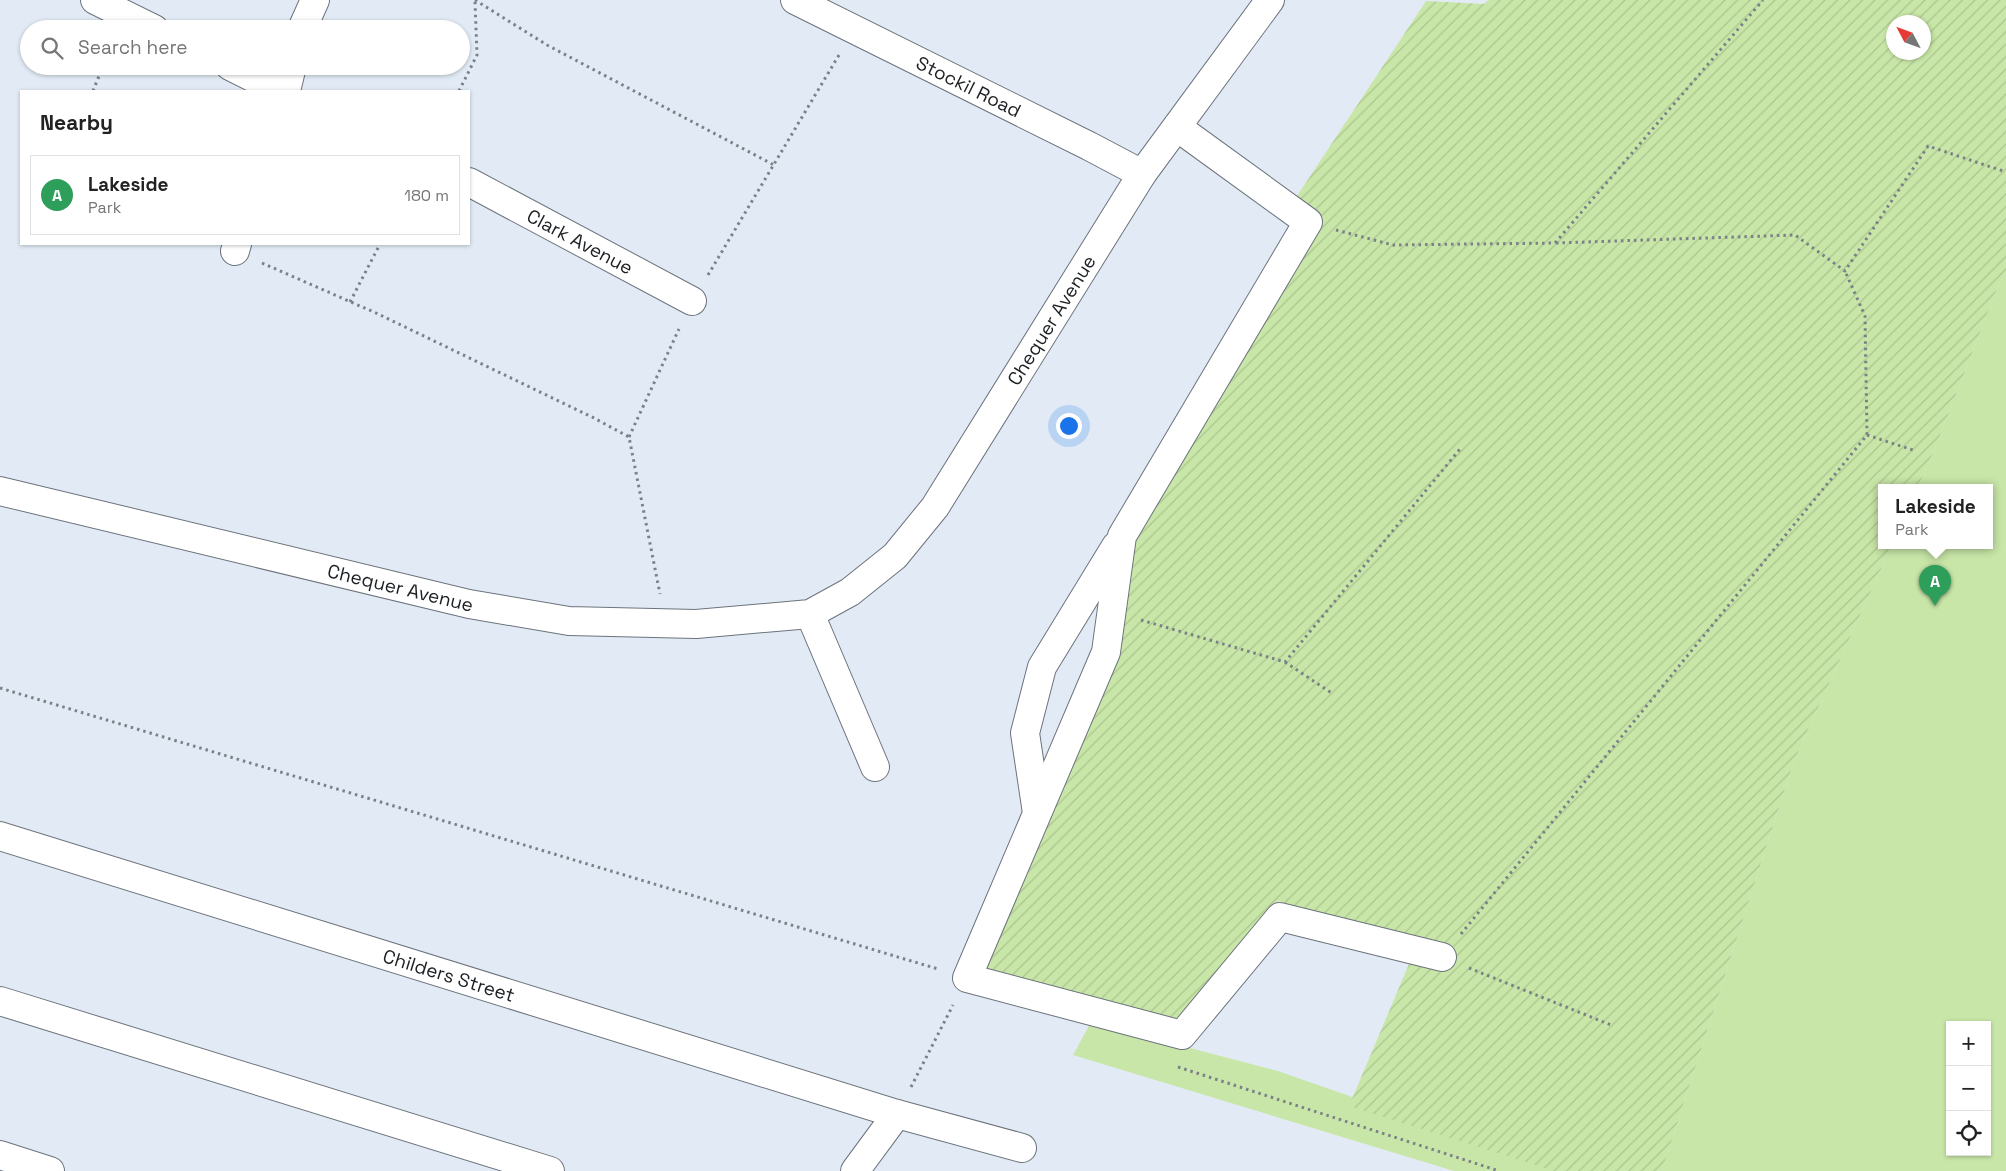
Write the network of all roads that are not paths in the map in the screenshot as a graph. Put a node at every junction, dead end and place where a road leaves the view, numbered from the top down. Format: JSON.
{"nodes":[{"id":1,"x":94,"y":0,"type":"edge"},
{"id":2,"x":315,"y":0,"type":"edge"},
{"id":3,"x":795,"y":0,"type":"edge"},
{"id":4,"x":1270,"y":0,"type":"edge"},
{"id":5,"x":135,"y":20,"type":"edge"},
{"id":6,"x":306,"y":20,"type":"edge"},
{"id":7,"x":248,"y":75,"type":"edge"},
{"id":8,"x":290,"y":75,"type":"edge"},
{"id":9,"x":278,"y":90,"type":"edge"},
{"id":10,"x":286,"y":90,"type":"edge"},
{"id":11,"x":1177,"y":127,"type":"junction"},
{"id":12,"x":1142,"y":174,"type":"junction"},
{"id":13,"x":470,"y":183,"type":"edge"},
{"id":14,"x":692,"y":301,"type":"road end"},
{"id":15,"x":0,"y":491,"type":"edge"},
{"id":16,"x":1122,"y":536,"type":"junction"},
{"id":17,"x":810,"y":614,"type":"junction"},
{"id":18,"x":875,"y":767,"type":"dead end"},
{"id":19,"x":1037,"y":813,"type":"junction"},
{"id":20,"x":0,"y":836,"type":"edge"},
{"id":21,"x":1442,"y":957,"type":"road end"},
{"id":22,"x":0,"y":1001,"type":"edge"},
{"id":23,"x":897,"y":1114,"type":"junction"},
{"id":24,"x":1022,"y":1148,"type":"dead end"},
{"id":25,"x":0,"y":1156,"type":"edge"},
{"id":26,"x":50,"y":1171,"type":"edge"},
{"id":27,"x":550,"y":1171,"type":"edge"},
{"id":28,"x":855,"y":1171,"type":"edge"}],
"edges":[{"from":1,"to":5,"type":"street"},
{"from":2,"to":6,"type":"street"},
{"from":3,"to":12,"type":"street","name":"Stockil Road"},
{"from":4,"to":11,"type":"street","name":"Chequer Avenue"},
{"from":7,"to":9,"type":"street"},
{"from":8,"to":10,"type":"street"},
{"from":11,"to":12,"type":"street","name":"Chequer Avenue"},
{"from":11,"to":16,"type":"street"},
{"from":12,"to":17,"type":"street","name":"Chequer Avenue"},
{"from":13,"to":14,"type":"street","name":"Clark Avenue"},
{"from":15,"to":17,"type":"street","name":"Chequer Avenue"},
{"from":16,"to":19,"type":"street"},
{"from":16,"to":19,"type":"street"},
{"from":17,"to":18,"type":"street"},
{"from":19,"to":21,"type":"street"},
{"from":20,"to":23,"type":"street","name":"Childers Street"},
{"from":22,"to":27,"type":"street"},
{"from":23,"to":24,"type":"street","name":"Childers Street"},
{"from":23,"to":28,"type":"street"},
{"from":25,"to":26,"type":"street"}]}
